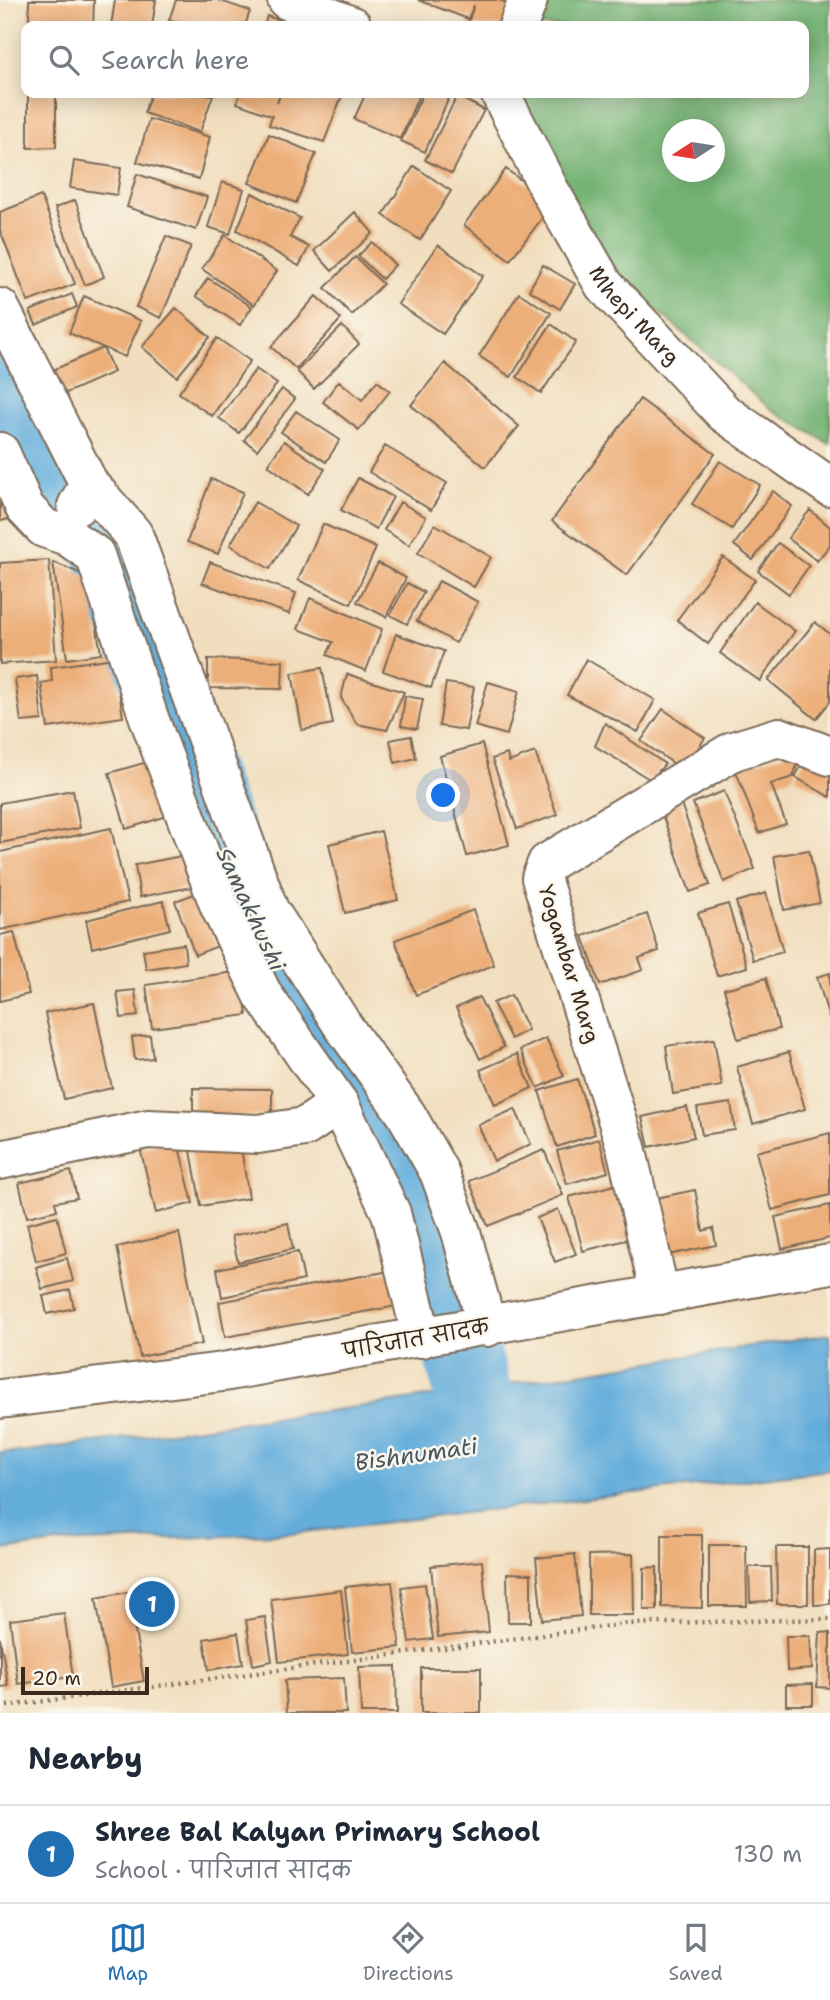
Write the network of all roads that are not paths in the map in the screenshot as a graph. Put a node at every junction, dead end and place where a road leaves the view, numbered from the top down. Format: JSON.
{"nodes":[{"id":1,"x":287,"y":0,"type":"edge"},
{"id":2,"x":528,"y":0,"type":"edge"},
{"id":3,"x":340,"y":21,"type":"edge"},
{"id":4,"x":520,"y":21,"type":"edge"},
{"id":5,"x":503,"y":98,"type":"edge"},
{"id":6,"x":0,"y":309,"type":"edge"},
{"id":7,"x":0,"y":452,"type":"edge"},
{"id":8,"x":830,"y":487,"type":"edge"},
{"id":9,"x":85,"y":488,"type":"junction"},
{"id":10,"x":68,"y":532,"type":"junction"},
{"id":11,"x":830,"y":756,"type":"edge"},
{"id":12,"x":339,"y":1104,"type":"junction"},
{"id":13,"x":0,"y":1160,"type":"edge"},
{"id":14,"x":830,"y":1264,"type":"edge"},
{"id":15,"x":660,"y":1295,"type":"junction"},
{"id":16,"x":481,"y":1328,"type":"junction"},
{"id":17,"x":425,"y":1338,"type":"junction"},
{"id":18,"x":0,"y":1399,"type":"edge"}],
"edges":[{"from":1,"to":3,"type":"street"},
{"from":2,"to":4,"type":"street"},
{"from":5,"to":8,"type":"street","name":"Mhepi Marg"},
{"from":6,"to":9,"type":"street"},
{"from":7,"to":10,"type":"street"},
{"from":9,"to":10,"type":"street"},
{"from":9,"to":16,"type":"street"},
{"from":10,"to":12,"type":"street"},
{"from":11,"to":15,"type":"street","name":"Yogambar Marg"},
{"from":12,"to":13,"type":"street"},
{"from":12,"to":17,"type":"street"},
{"from":14,"to":15,"type":"street","name":"पारिजात सादक"},
{"from":15,"to":16,"type":"street","name":"पारिजात सादक"},
{"from":16,"to":17,"type":"street","name":"पारिजात सादक"},
{"from":17,"to":18,"type":"street","name":"पारिजात सादक"}]}
